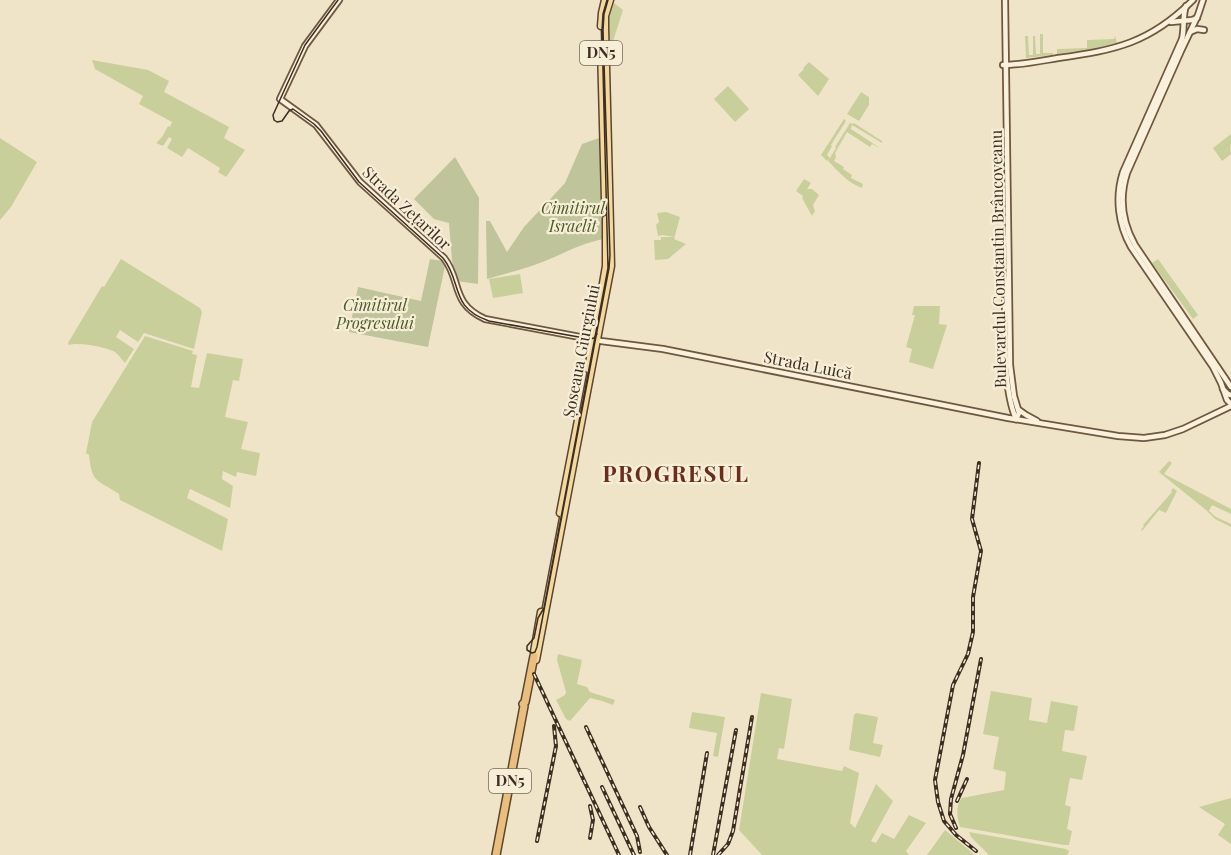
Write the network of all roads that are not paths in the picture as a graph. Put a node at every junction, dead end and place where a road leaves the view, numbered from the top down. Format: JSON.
{"nodes":[{"id":1,"x":339,"y":0,"type":"edge"},
{"id":2,"x":605,"y":0,"type":"edge"},
{"id":3,"x":610,"y":0,"type":"edge"},
{"id":4,"x":1004,"y":0,"type":"edge"},
{"id":5,"x":1192,"y":0,"type":"edge"},
{"id":6,"x":1203,"y":0,"type":"edge"},
{"id":7,"x":1187,"y":6,"type":"junction"},
{"id":8,"x":1200,"y":11,"type":"junction"},
{"id":9,"x":1189,"y":21,"type":"junction"},
{"id":10,"x":1168,"y":22,"type":"junction"},
{"id":11,"x":1204,"y":30,"type":"dead end"},
{"id":12,"x":1184,"y":31,"type":"junction"},
{"id":13,"x":1190,"y":32,"type":"junction"},
{"id":14,"x":1004,"y":65,"type":"junction"},
{"id":15,"x":1152,"y":111,"type":"junction"},
{"id":16,"x":1172,"y":304,"type":"junction"},
{"id":17,"x":480,"y":317,"type":"joint"},
{"id":18,"x":595,"y":340,"type":"junction"},
{"id":19,"x":1230,"y":385,"type":"edge"},
{"id":20,"x":1223,"y":389,"type":"junction"},
{"id":21,"x":1231,"y":395,"type":"edge"},
{"id":22,"x":1013,"y":404,"type":"junction"},
{"id":23,"x":1231,"y":405,"type":"edge"},
{"id":24,"x":1008,"y":417,"type":"junction"},
{"id":25,"x":1016,"y":419,"type":"junction"},
{"id":26,"x":1050,"y":425,"type":"junction"},
{"id":27,"x":535,"y":659,"type":"joint"},
{"id":28,"x":497,"y":855,"type":"edge"}],
"edges":[{"from":1,"to":17,"type":"main road","name":"Strada Zețarilor"},
{"from":2,"to":18,"type":"main road","name":"Șoseaua Giurgiului","number":"DN5"},
{"from":3,"to":18,"type":"main road","name":"Șoseaua Giurgiului","number":"DN5"},
{"from":4,"to":14,"type":"main road","name":"Bulevardul Constantin Brâncoveanu"},
{"from":5,"to":7,"type":"main road"},
{"from":6,"to":8,"type":"main road"},
{"from":7,"to":8,"type":"main road"},
{"from":7,"to":9,"type":"main road"},
{"from":7,"to":10,"type":"main road"},
{"from":8,"to":9,"type":"main road"},
{"from":9,"to":10,"type":"main road"},
{"from":9,"to":12,"type":"main road"},
{"from":9,"to":13,"type":"main road"},
{"from":10,"to":12,"type":"main road"},
{"from":10,"to":14,"type":"main road"},
{"from":11,"to":13,"type":"main road"},
{"from":12,"to":15,"type":"main road"},
{"from":13,"to":15,"type":"main road"},
{"from":14,"to":22,"type":"main road","name":"Bulevardul Constantin Brâncoveanu"},
{"from":15,"to":16,"type":"main road"},
{"from":16,"to":19,"type":"main road"},
{"from":16,"to":20,"type":"main road"},
{"from":17,"to":18,"type":"main road","name":"Strada Luică"},
{"from":18,"to":24,"type":"main road","name":"Strada Luică"},
{"from":18,"to":27,"type":"main road","name":"Șoseaua Giurgiului","number":"DN5"},
{"from":19,"to":20,"type":"main road"},
{"from":20,"to":21,"type":"main road"},
{"from":20,"to":23,"type":"main road"},
{"from":22,"to":24,"type":"main road"},
{"from":22,"to":25,"type":"main road","name":"Bulevardul Constantin Brâncoveanu"},
{"from":22,"to":26,"type":"main road"},
{"from":23,"to":26,"type":"main road"},
{"from":24,"to":25,"type":"main road","name":"Strada Luică"},
{"from":25,"to":26,"type":"main road","name":"Strada Luică"},
{"from":27,"to":28,"type":"highway","name":"Șoseaua Giurgiului","number":"DN5"}]}
